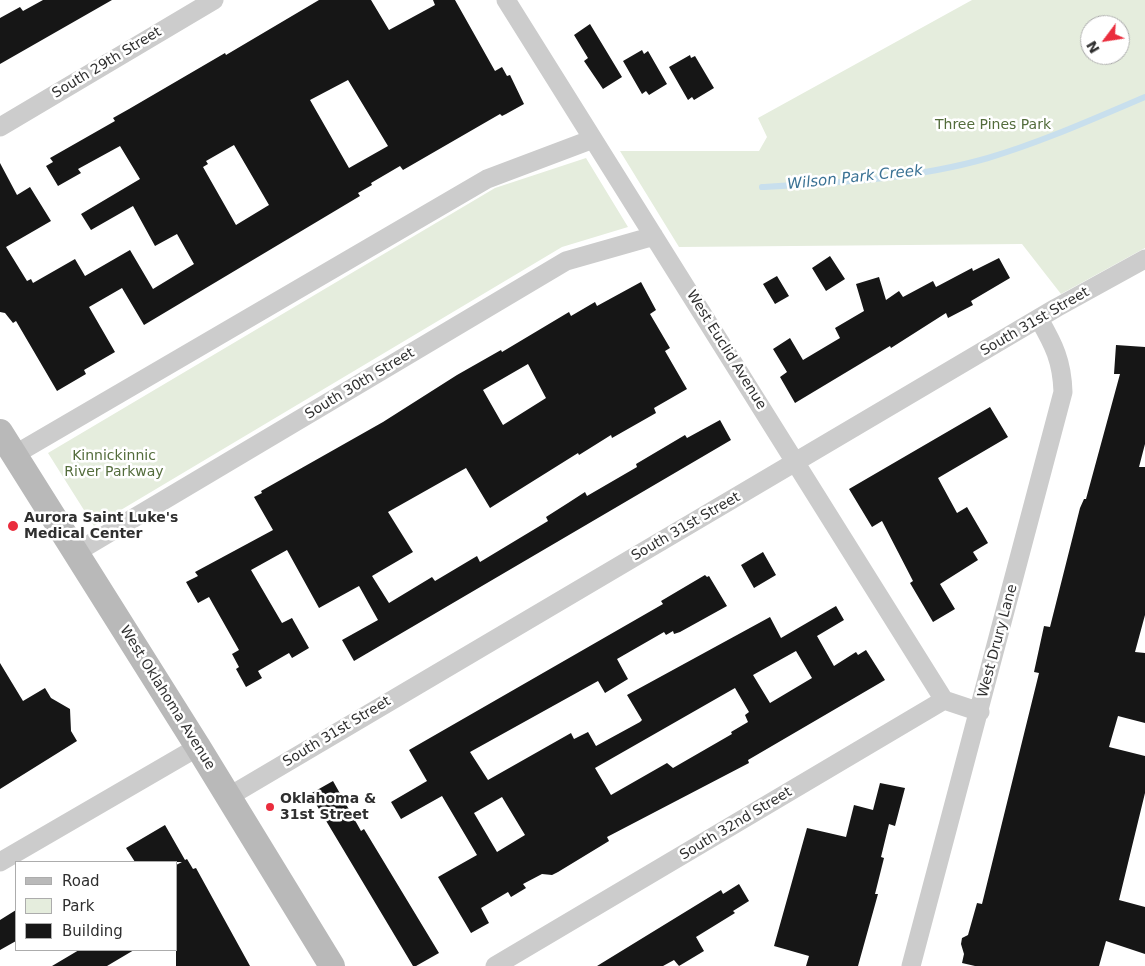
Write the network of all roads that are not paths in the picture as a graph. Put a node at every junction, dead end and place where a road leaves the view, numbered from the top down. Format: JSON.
{"nodes":[{"id":1,"x":214,"y":0,"type":"edge"},
{"id":2,"x":506,"y":0,"type":"edge"},
{"id":3,"x":0,"y":127,"type":"edge"},
{"id":4,"x":593,"y":139,"type":"junction"},
{"id":5,"x":654,"y":236,"type":"junction"},
{"id":6,"x":1145,"y":259,"type":"edge"},
{"id":7,"x":1039,"y":319,"type":"junction"},
{"id":8,"x":0,"y":432,"type":"edge"},
{"id":9,"x":14,"y":455,"type":"junction"},
{"id":10,"x":796,"y":462,"type":"junction"},
{"id":11,"x":75,"y":553,"type":"junction"},
{"id":12,"x":944,"y":700,"type":"junction"},
{"id":13,"x":980,"y":712,"type":"junction"},
{"id":14,"x":198,"y":747,"type":"junction"},
{"id":15,"x":228,"y":797,"type":"junction"},
{"id":16,"x":0,"y":862,"type":"edge"},
{"id":17,"x":332,"y":966,"type":"edge"},
{"id":18,"x":495,"y":966,"type":"edge"},
{"id":19,"x":911,"y":966,"type":"edge"}],
"edges":[{"from":1,"to":3,"type":"street","name":"South 29th Street"},
{"from":2,"to":4,"type":"street","name":"West Euclid Avenue"},
{"from":4,"to":5,"type":"street","name":"West Euclid Avenue"},
{"from":4,"to":9,"type":"street"},
{"from":5,"to":10,"type":"street","name":"West Euclid Avenue"},
{"from":5,"to":11,"type":"street","name":"South 30th Street"},
{"from":6,"to":7,"type":"street","name":"South 31st Street"},
{"from":7,"to":10,"type":"street","name":"South 31st Street"},
{"from":7,"to":13,"type":"street","name":"West Drury Lane"},
{"from":8,"to":9,"type":"main road","name":"West Oklahoma Avenue"},
{"from":9,"to":11,"type":"main road","name":"West Oklahoma Avenue"},
{"from":10,"to":12,"type":"street","name":"West Euclid Avenue"},
{"from":10,"to":15,"type":"street","name":"South 31st Street"},
{"from":11,"to":14,"type":"main road","name":"West Oklahoma Avenue"},
{"from":12,"to":13,"type":"street"},
{"from":12,"to":18,"type":"street","name":"South 32nd Street"},
{"from":13,"to":19,"type":"street","name":"West Drury Lane"},
{"from":14,"to":15,"type":"main road","name":"West Oklahoma Avenue"},
{"from":14,"to":16,"type":"street"},
{"from":15,"to":17,"type":"main road","name":"West Oklahoma Avenue"}]}
